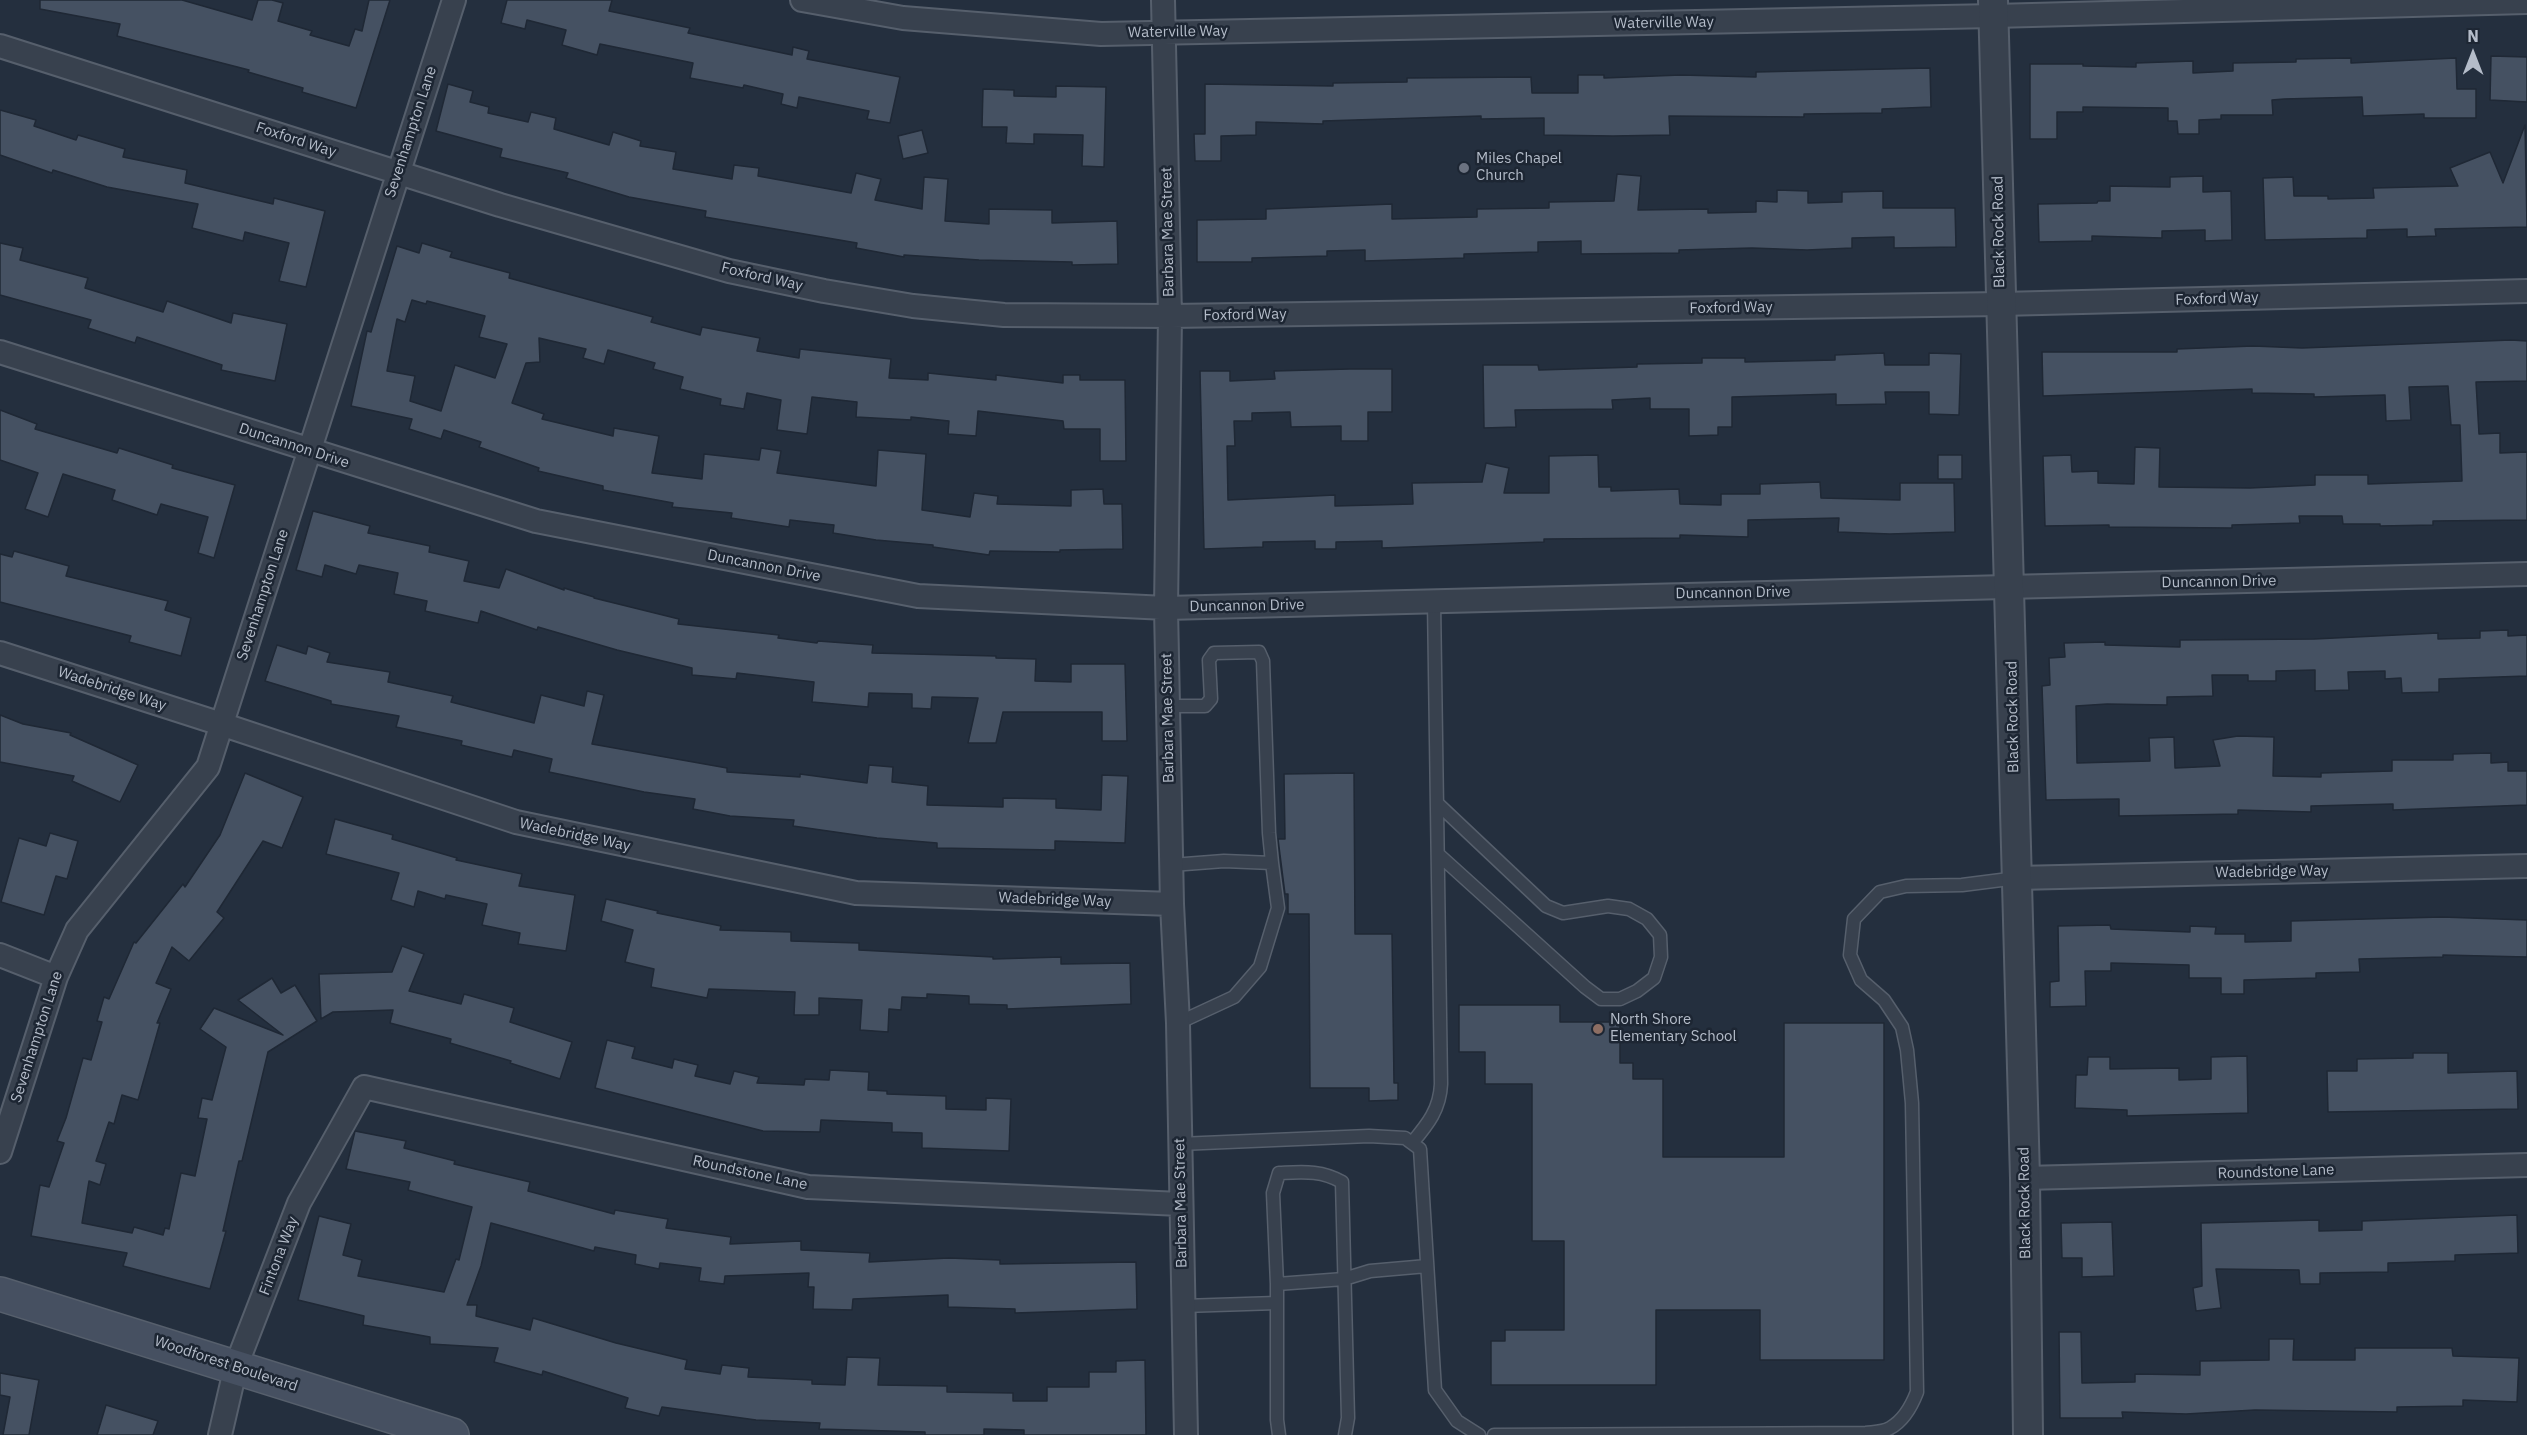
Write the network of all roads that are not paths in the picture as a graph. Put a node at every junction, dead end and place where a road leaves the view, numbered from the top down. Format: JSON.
{"nodes":[{"id":1,"x":454,"y":0,"type":"edge"},
{"id":2,"x":802,"y":0,"type":"edge"},
{"id":3,"x":1162,"y":0,"type":"edge"},
{"id":4,"x":2527,"y":2,"type":"edge"},
{"id":5,"x":1994,"y":8,"type":"edge"},
{"id":6,"x":1163,"y":33,"type":"junction"},
{"id":7,"x":0,"y":46,"type":"edge"},
{"id":8,"x":398,"y":173,"type":"junction"},
{"id":9,"x":2527,"y":291,"type":"edge"},
{"id":10,"x":2001,"y":304,"type":"junction"},
{"id":11,"x":1170,"y":316,"type":"junction"},
{"id":12,"x":0,"y":352,"type":"edge"},
{"id":13,"x":310,"y":451,"type":"junction"},
{"id":14,"x":2527,"y":574,"type":"edge"},
{"id":15,"x":2010,"y":587,"type":"junction"},
{"id":16,"x":1434,"y":601,"type":"junction"},
{"id":17,"x":1166,"y":608,"type":"junction"},
{"id":18,"x":0,"y":653,"type":"edge"},
{"id":19,"x":1168,"y":706,"type":"junction"},
{"id":20,"x":221,"y":724,"type":"junction"},
{"id":21,"x":1438,"y":804,"type":"junction"},
{"id":22,"x":1439,"y":855,"type":"junction"},
{"id":23,"x":1272,"y":863,"type":"junction"},
{"id":24,"x":1172,"y":865,"type":"junction"},
{"id":25,"x":2527,"y":866,"type":"edge"},
{"id":26,"x":2017,"y":878,"type":"junction"},
{"id":27,"x":1172,"y":904,"type":"junction"},
{"id":28,"x":0,"y":955,"type":"edge"},
{"id":29,"x":56,"y":977,"type":"junction"},
{"id":30,"x":1178,"y":1023,"type":"junction"},
{"id":31,"x":364,"y":1087,"type":"joint"},
{"id":32,"x":1412,"y":1143,"type":"junction"},
{"id":33,"x":1179,"y":1144,"type":"junction"},
{"id":34,"x":0,"y":1152,"type":"edge"},
{"id":35,"x":2527,"y":1165,"type":"edge"},
{"id":36,"x":2025,"y":1178,"type":"junction"},
{"id":37,"x":1180,"y":1203,"type":"junction"},
{"id":38,"x":1427,"y":1266,"type":"junction"},
{"id":39,"x":1344,"y":1279,"type":"junction"},
{"id":40,"x":1277,"y":1284,"type":"junction"},
{"id":41,"x":0,"y":1294,"type":"edge"},
{"id":42,"x":1277,"y":1303,"type":"junction"},
{"id":43,"x":1183,"y":1305,"type":"junction"},
{"id":44,"x":236,"y":1366,"type":"junction"},
{"id":45,"x":219,"y":1435,"type":"edge"},
{"id":46,"x":452,"y":1435,"type":"edge"},
{"id":47,"x":1186,"y":1435,"type":"edge"},
{"id":48,"x":1280,"y":1435,"type":"edge"},
{"id":49,"x":1346,"y":1435,"type":"edge"},
{"id":50,"x":1479,"y":1435,"type":"edge"},
{"id":51,"x":1494,"y":1435,"type":"edge"},
{"id":52,"x":2028,"y":1435,"type":"edge"}],
"edges":[{"from":1,"to":8,"type":"street","name":"Sevenhampton Lane"},
{"from":2,"to":6,"type":"street","name":"Waterville Way"},
{"from":3,"to":6,"type":"street","name":"Barbara Mae Street"},
{"from":4,"to":5,"type":"street","name":"Waterville Way"},
{"from":5,"to":6,"type":"street","name":"Waterville Way"},
{"from":5,"to":10,"type":"street","name":"Black Rock Road"},
{"from":6,"to":11,"type":"street","name":"Barbara Mae Street"},
{"from":7,"to":8,"type":"street","name":"Foxford Way"},
{"from":8,"to":11,"type":"street","name":"Foxford Way"},
{"from":8,"to":13,"type":"street","name":"Sevenhampton Lane"},
{"from":9,"to":10,"type":"street","name":"Foxford Way"},
{"from":10,"to":11,"type":"street","name":"Foxford Way"},
{"from":10,"to":15,"type":"street","name":"Black Rock Road"},
{"from":11,"to":17,"type":"street","name":"Barbara Mae Street"},
{"from":12,"to":13,"type":"street","name":"Duncannon Drive"},
{"from":13,"to":17,"type":"street","name":"Duncannon Drive"},
{"from":13,"to":20,"type":"street","name":"Sevenhampton Lane"},
{"from":14,"to":15,"type":"street","name":"Duncannon Drive"},
{"from":15,"to":16,"type":"street","name":"Duncannon Drive"},
{"from":15,"to":26,"type":"street","name":"Black Rock Road"},
{"from":16,"to":17,"type":"street","name":"Duncannon Drive"},
{"from":16,"to":21,"type":"lane"},
{"from":17,"to":19,"type":"street","name":"Barbara Mae Street"},
{"from":18,"to":20,"type":"street","name":"Wadebridge Way"},
{"from":19,"to":23,"type":"lane"},
{"from":19,"to":24,"type":"street","name":"Barbara Mae Street"},
{"from":20,"to":27,"type":"street","name":"Wadebridge Way"},
{"from":20,"to":29,"type":"street","name":"Sevenhampton Lane"},
{"from":21,"to":22,"type":"lane"},
{"from":21,"to":22,"type":"lane"},
{"from":22,"to":32,"type":"lane"},
{"from":23,"to":24,"type":"lane"},
{"from":23,"to":30,"type":"lane"},
{"from":24,"to":27,"type":"street","name":"Barbara Mae Street"},
{"from":25,"to":26,"type":"street","name":"Wadebridge Way"},
{"from":26,"to":36,"type":"street","name":"Black Rock Road"},
{"from":26,"to":51,"type":"lane"},
{"from":27,"to":30,"type":"street","name":"Barbara Mae Street"},
{"from":28,"to":29,"type":"street"},
{"from":29,"to":34,"type":"street","name":"Sevenhampton Lane"},
{"from":30,"to":33,"type":"street","name":"Barbara Mae Street"},
{"from":31,"to":37,"type":"street","name":"Roundstone Lane"},
{"from":31,"to":44,"type":"street","name":"Fintona Way"},
{"from":32,"to":33,"type":"lane"},
{"from":32,"to":38,"type":"lane"},
{"from":33,"to":37,"type":"street","name":"Barbara Mae Street"},
{"from":35,"to":36,"type":"street","name":"Roundstone Lane"},
{"from":36,"to":52,"type":"street","name":"Black Rock Road"},
{"from":37,"to":43,"type":"street","name":"Barbara Mae Street"},
{"from":38,"to":39,"type":"lane"},
{"from":38,"to":50,"type":"lane"},
{"from":39,"to":40,"type":"lane"},
{"from":39,"to":40,"type":"lane"},
{"from":39,"to":49,"type":"lane"},
{"from":40,"to":42,"type":"lane"},
{"from":41,"to":44,"type":"main road","name":"Woodforest Boulevard"},
{"from":42,"to":43,"type":"lane"},
{"from":42,"to":48,"type":"lane"},
{"from":43,"to":47,"type":"street","name":"Barbara Mae Street"},
{"from":44,"to":45,"type":"street","name":"Fintona Way"},
{"from":44,"to":46,"type":"main road","name":"Woodforest Boulevard"}]}
